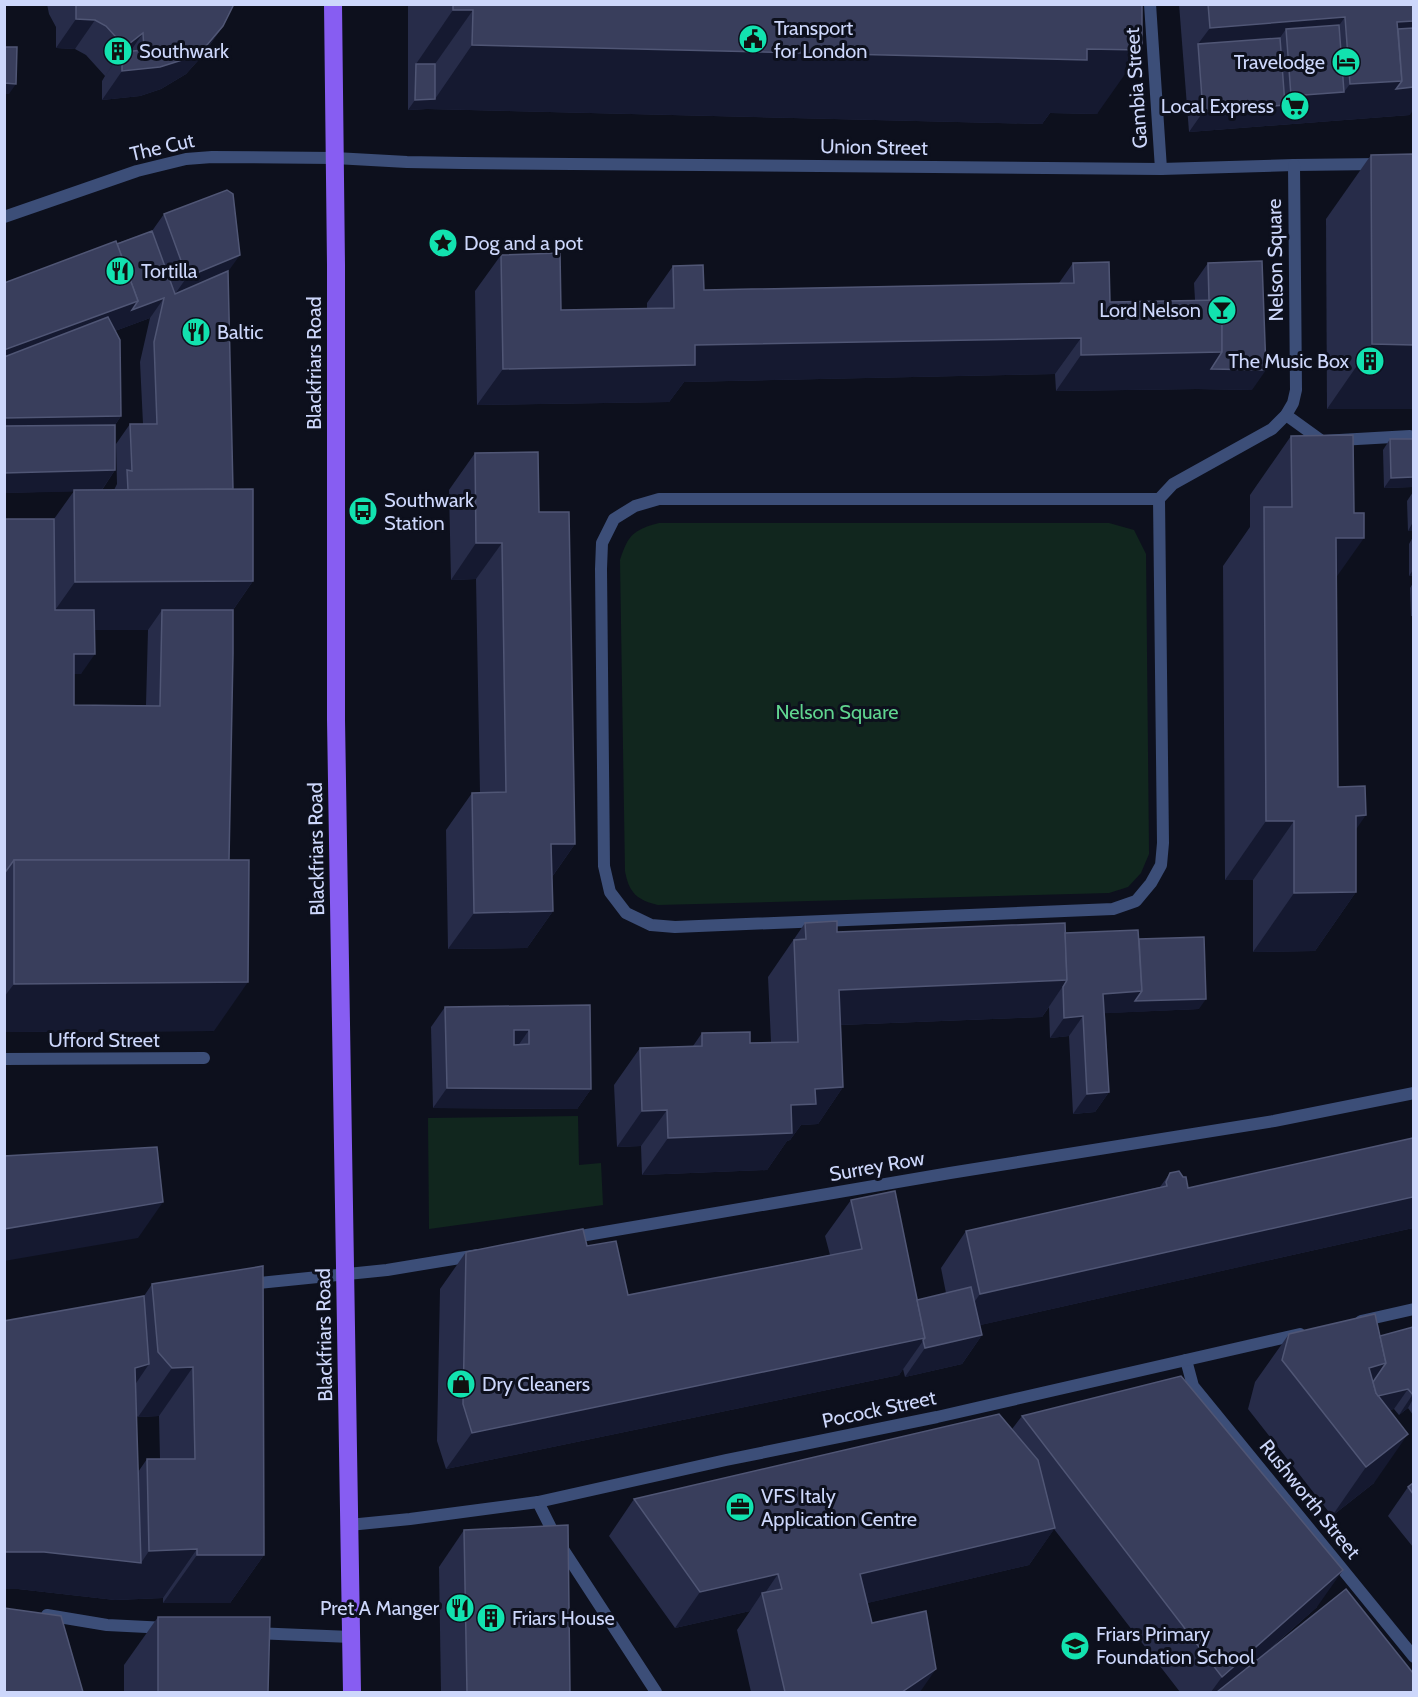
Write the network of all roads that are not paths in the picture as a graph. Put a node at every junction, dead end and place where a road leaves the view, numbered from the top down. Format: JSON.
{"nodes":[{"id":1,"x":333,"y":4,"type":"edge"},
{"id":2,"x":1147,"y":6,"type":"edge"},
{"id":3,"x":335,"y":158,"type":"junction"},
{"id":4,"x":1389,"y":164,"type":"edge"},
{"id":5,"x":1293,"y":165,"type":"junction"},
{"id":6,"x":1161,"y":169,"type":"junction"},
{"id":7,"x":4,"y":217,"type":"edge"},
{"id":8,"x":1287,"y":415,"type":"junction"},
{"id":9,"x":1410,"y":436,"type":"edge"},
{"id":10,"x":1159,"y":499,"type":"junction"},
{"id":11,"x":204,"y":1058,"type":"dead end"},
{"id":12,"x":4,"y":1059,"type":"edge"},
{"id":13,"x":1413,"y":1093,"type":"edge"},
{"id":14,"x":552,"y":1241,"type":"edge"},
{"id":15,"x":488,"y":1253,"type":"edge"},
{"id":16,"x":346,"y":1275,"type":"junction"},
{"id":17,"x":242,"y":1284,"type":"edge"},
{"id":18,"x":1413,"y":1309,"type":"edge"},
{"id":19,"x":1344,"y":1324,"type":"edge"},
{"id":20,"x":1310,"y":1332,"type":"edge"},
{"id":21,"x":1186,"y":1360,"type":"junction"},
{"id":22,"x":538,"y":1502,"type":"junction"},
{"id":23,"x":349,"y":1525,"type":"junction"},
{"id":24,"x":557,"y":1540,"type":"junction"},
{"id":25,"x":555,"y":1560,"type":"edge"},
{"id":26,"x":36,"y":1613,"type":"edge"},
{"id":27,"x":179,"y":1629,"type":"edge"},
{"id":28,"x":239,"y":1633,"type":"edge"},
{"id":29,"x":351,"y":1637,"type":"junction"},
{"id":30,"x":1413,"y":1657,"type":"edge"},
{"id":31,"x":352,"y":1692,"type":"edge"},
{"id":32,"x":656,"y":1692,"type":"edge"}],
"edges":[{"from":1,"to":3,"type":"main road","name":"Blackfriars Road"},
{"from":2,"to":6,"type":"street","name":"Gambia Street"},
{"from":3,"to":6,"type":"street","name":"Union Street"},
{"from":3,"to":7,"type":"street","name":"The Cut"},
{"from":3,"to":16,"type":"main road","name":"Blackfriars Road"},
{"from":4,"to":5,"type":"street","name":"Union Street"},
{"from":5,"to":6,"type":"street","name":"Union Street"},
{"from":5,"to":8,"type":"street","name":"Nelson Square"},
{"from":8,"to":9,"type":"street"},
{"from":8,"to":10,"type":"street"},
{"from":10,"to":10,"type":"street"},
{"from":11,"to":12,"type":"street","name":"Ufford Street"},
{"from":13,"to":14,"type":"street","name":"Surrey Row"},
{"from":15,"to":16,"type":"street"},
{"from":16,"to":17,"type":"street"},
{"from":16,"to":23,"type":"main road","name":"Blackfriars Road"},
{"from":18,"to":19,"type":"street"},
{"from":20,"to":21,"type":"street","name":"Pocock Street"},
{"from":21,"to":22,"type":"street","name":"Pocock Street"},
{"from":21,"to":30,"type":"street","name":"Rushworth Street"},
{"from":22,"to":23,"type":"street","name":"Pocock Street"},
{"from":22,"to":24,"type":"street"},
{"from":23,"to":29,"type":"main road","name":"Blackfriars Road"},
{"from":24,"to":25,"type":"street"},
{"from":24,"to":32,"type":"street"},
{"from":26,"to":27,"type":"street"},
{"from":28,"to":29,"type":"street"},
{"from":29,"to":31,"type":"main road","name":"Blackfriars Road"}]}
